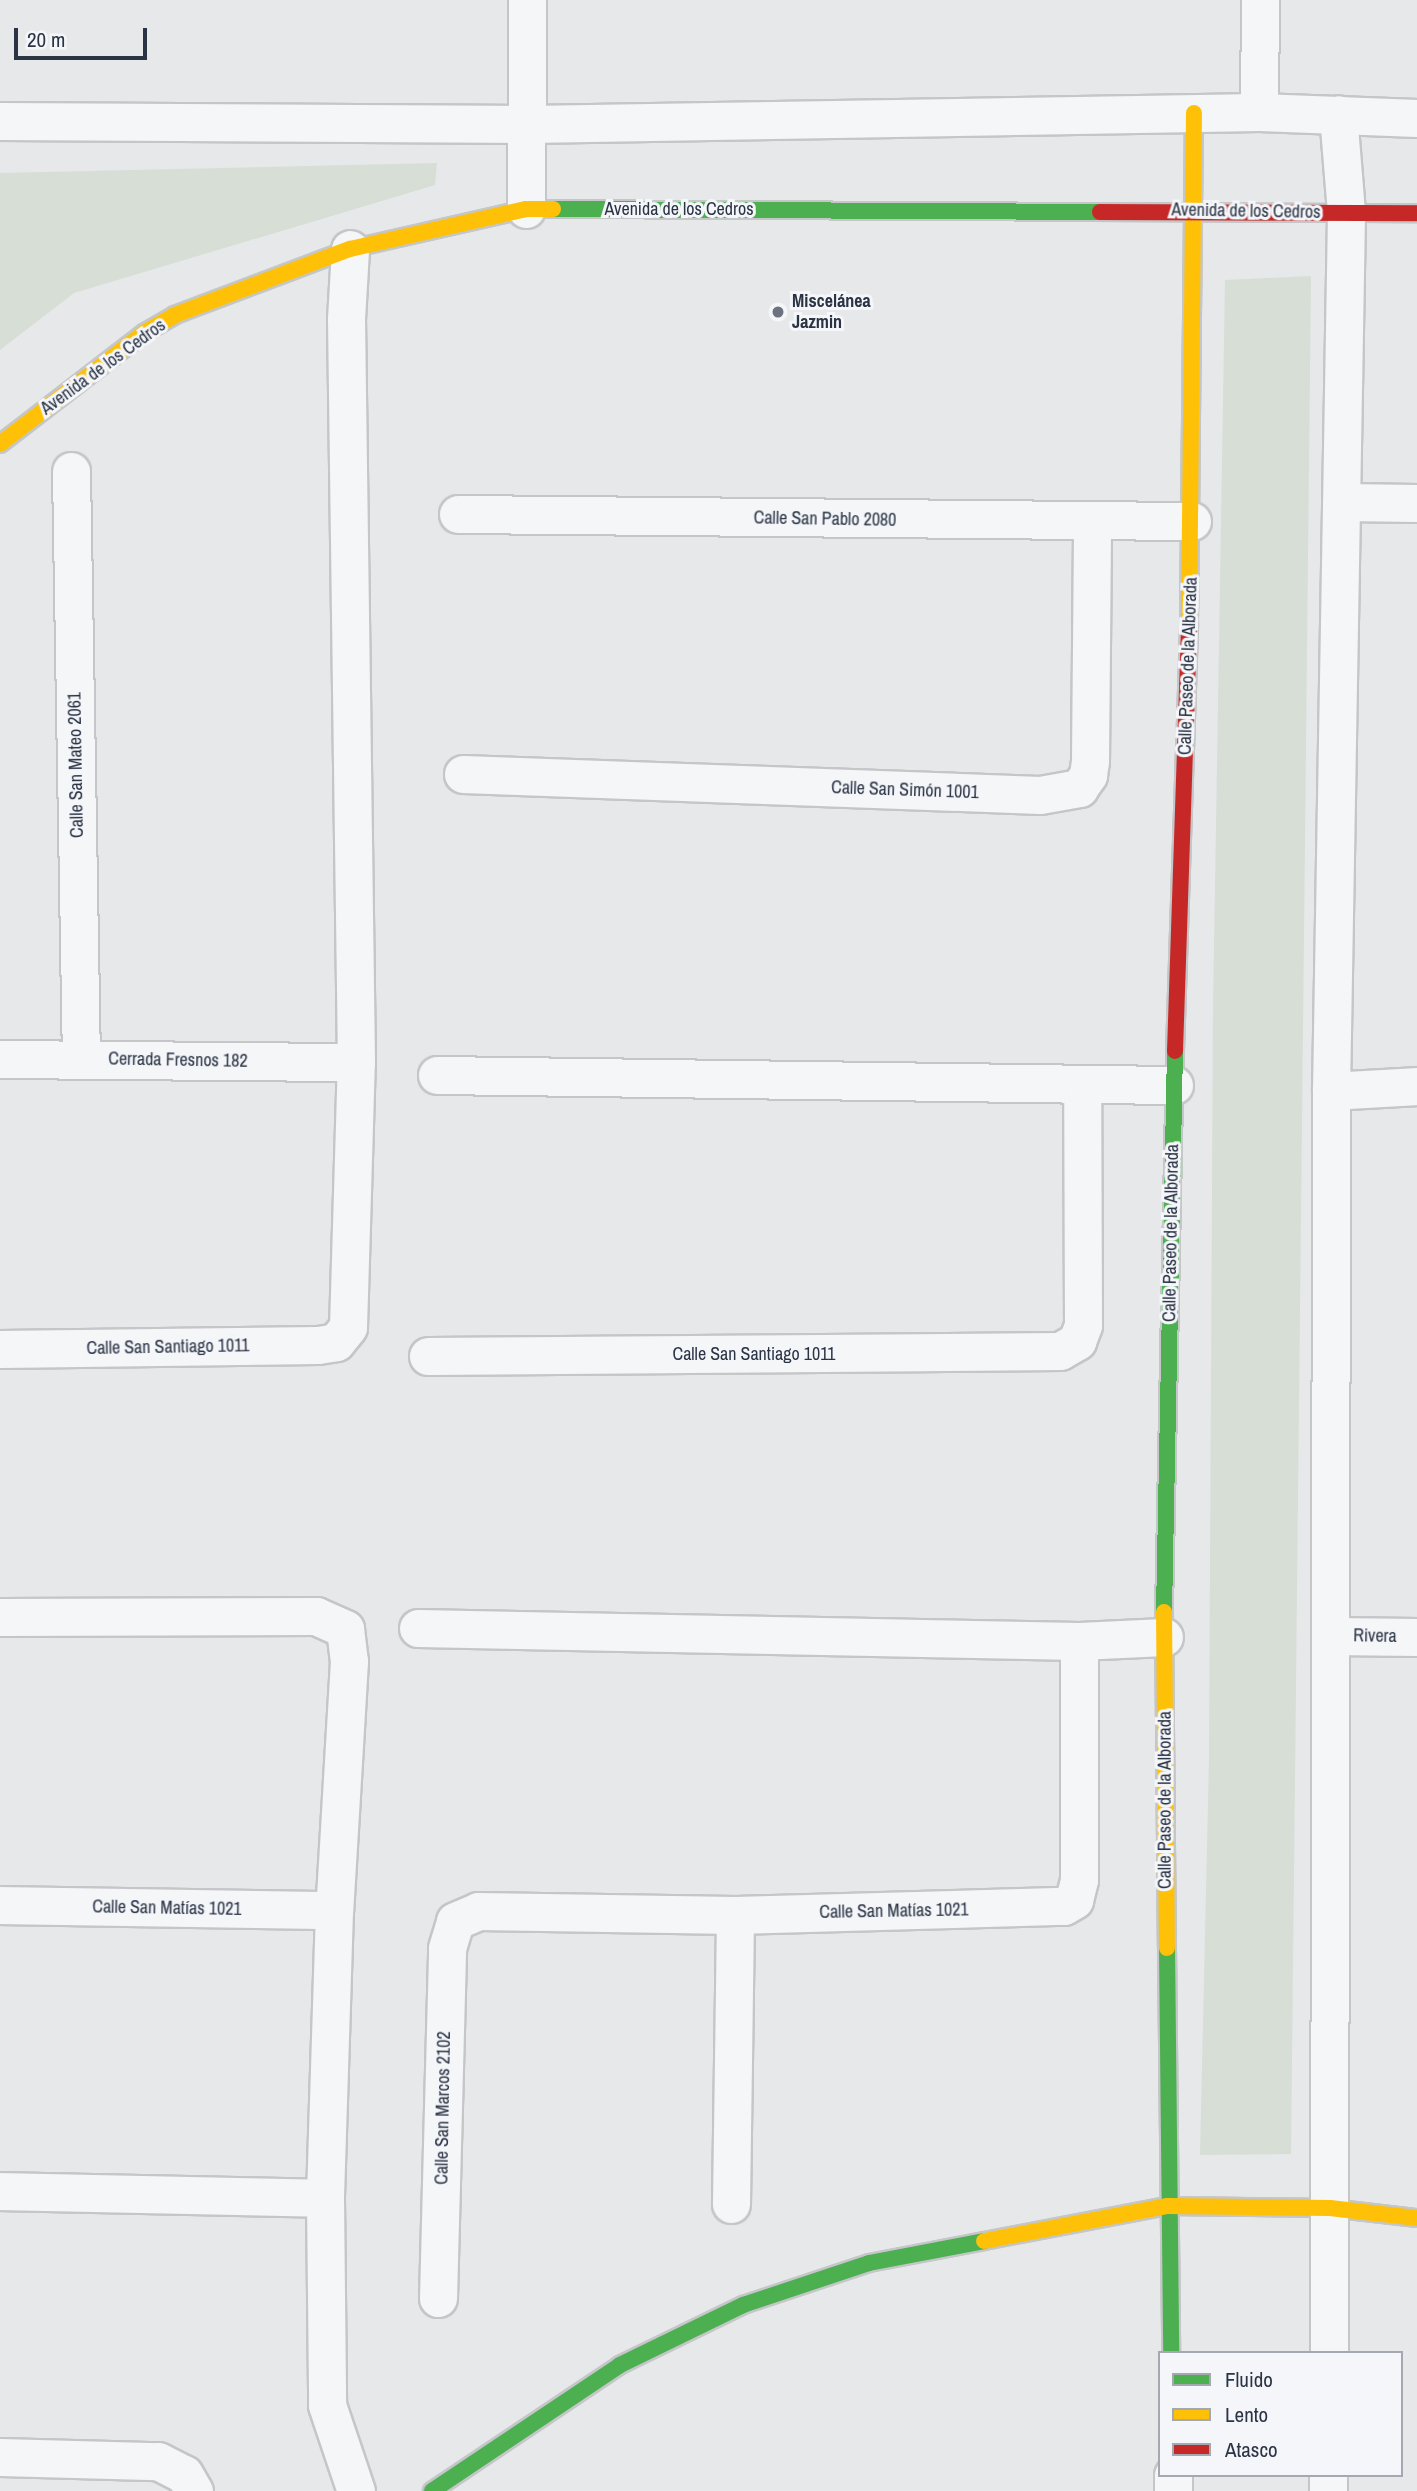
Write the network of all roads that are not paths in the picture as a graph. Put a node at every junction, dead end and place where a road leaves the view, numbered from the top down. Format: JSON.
{"nodes":[{"id":1,"x":527,"y":0,"type":"edge"},
{"id":2,"x":1260,"y":0,"type":"edge"},
{"id":3,"x":1259,"y":112,"type":"junction"},
{"id":4,"x":1194,"y":113,"type":"junction"},
{"id":5,"x":1338,"y":114,"type":"junction"},
{"id":6,"x":1417,"y":118,"type":"edge"},
{"id":7,"x":0,"y":121,"type":"edge"},
{"id":8,"x":528,"y":124,"type":"junction"},
{"id":9,"x":526,"y":209,"type":"junction"},
{"id":10,"x":1190,"y":209,"type":"junction"},
{"id":11,"x":1346,"y":212,"type":"junction"},
{"id":12,"x":1417,"y":213,"type":"edge"},
{"id":13,"x":350,"y":250,"type":"junction"},
{"id":14,"x":0,"y":444,"type":"edge"},
{"id":15,"x":71,"y":471,"type":"dead end"},
{"id":16,"x":1343,"y":502,"type":"junction"},
{"id":17,"x":1417,"y":503,"type":"edge"},
{"id":18,"x":458,"y":514,"type":"dead end"},
{"id":19,"x":1192,"y":521,"type":"junction"},
{"id":20,"x":1092,"y":523,"type":"junction"},
{"id":21,"x":463,"y":774,"type":"dead end"},
{"id":22,"x":0,"y":1059,"type":"edge"},
{"id":23,"x":81,"y":1059,"type":"junction"},
{"id":24,"x":356,"y":1062,"type":"junction"},
{"id":25,"x":437,"y":1075,"type":"dead end"},
{"id":26,"x":1082,"y":1084,"type":"junction"},
{"id":27,"x":1174,"y":1085,"type":"junction"},
{"id":28,"x":1417,"y":1086,"type":"edge"},
{"id":29,"x":1331,"y":1091,"type":"junction"},
{"id":30,"x":0,"y":1349,"type":"edge"},
{"id":31,"x":428,"y":1356,"type":"dead end"},
{"id":32,"x":0,"y":1617,"type":"edge"},
{"id":33,"x":418,"y":1629,"type":"dead end"},
{"id":34,"x":1332,"y":1636,"type":"junction"},
{"id":35,"x":1164,"y":1637,"type":"junction"},
{"id":36,"x":1417,"y":1637,"type":"edge"},
{"id":37,"x":1079,"y":1641,"type":"junction"},
{"id":38,"x":0,"y":1905,"type":"edge"},
{"id":39,"x":334,"y":1910,"type":"junction"},
{"id":40,"x":735,"y":1915,"type":"junction"},
{"id":41,"x":455,"y":1921,"type":"joint"},
{"id":42,"x":0,"y":2191,"type":"edge"},
{"id":43,"x":325,"y":2198,"type":"junction"},
{"id":44,"x":731,"y":2204,"type":"dead end"},
{"id":45,"x":1168,"y":2206,"type":"junction"},
{"id":46,"x":1330,"y":2208,"type":"junction"},
{"id":47,"x":1417,"y":2218,"type":"edge"},
{"id":48,"x":438,"y":2298,"type":"dead end"},
{"id":49,"x":1171,"y":2351,"type":"edge"},
{"id":50,"x":1329,"y":2351,"type":"edge"},
{"id":51,"x":0,"y":2457,"type":"edge"},
{"id":52,"x":189,"y":2482,"type":"edge"},
{"id":53,"x":356,"y":2491,"type":"edge"},
{"id":54,"x":432,"y":2491,"type":"edge"}],
"edges":[{"from":1,"to":8,"type":"street"},
{"from":2,"to":3,"type":"street"},
{"from":3,"to":4,"type":"street"},
{"from":3,"to":5,"type":"street"},
{"from":4,"to":8,"type":"street"},
{"from":4,"to":10,"type":"street","name":"Calle Paseo de la Alborada"},
{"from":5,"to":6,"type":"street"},
{"from":5,"to":11,"type":"street"},
{"from":7,"to":8,"type":"street"},
{"from":8,"to":9,"type":"street"},
{"from":9,"to":10,"type":"street","name":"Avenida de los Cedros"},
{"from":9,"to":13,"type":"street","name":"Avenida de los Cedros"},
{"from":10,"to":11,"type":"street","name":"Avenida de los Cedros"},
{"from":10,"to":19,"type":"street","name":"Calle Paseo de la Alborada"},
{"from":11,"to":12,"type":"street","name":"Avenida de los Cedros"},
{"from":11,"to":16,"type":"street"},
{"from":13,"to":14,"type":"street","name":"Avenida de los Cedros"},
{"from":13,"to":24,"type":"street"},
{"from":15,"to":23,"type":"street","name":"Calle San Mateo 2061"},
{"from":16,"to":17,"type":"street"},
{"from":16,"to":29,"type":"street"},
{"from":18,"to":20,"type":"street","name":"Calle San Pablo 2080"},
{"from":19,"to":20,"type":"street","name":"Calle San Pablo 2080"},
{"from":19,"to":27,"type":"street","name":"Calle Paseo de la Alborada"},
{"from":20,"to":21,"type":"street","name":"Calle San Simón 1001"},
{"from":22,"to":23,"type":"street","name":"Cerrada Fresnos 182"},
{"from":23,"to":24,"type":"street","name":"Cerrada Fresnos 182"},
{"from":24,"to":30,"type":"street","name":"Calle San Santiago 1011"},
{"from":25,"to":26,"type":"street"},
{"from":26,"to":27,"type":"street"},
{"from":26,"to":31,"type":"street","name":"Calle San Santiago 1011"},
{"from":27,"to":35,"type":"street","name":"Calle Paseo de la Alborada"},
{"from":28,"to":29,"type":"street"},
{"from":29,"to":34,"type":"street"},
{"from":32,"to":39,"type":"street"},
{"from":33,"to":37,"type":"street"},
{"from":34,"to":36,"type":"street","name":"Rivera"},
{"from":34,"to":46,"type":"street"},
{"from":35,"to":37,"type":"street"},
{"from":35,"to":45,"type":"street","name":"Calle Paseo de la Alborada"},
{"from":37,"to":40,"type":"street","name":"Calle San Matías 1021"},
{"from":38,"to":39,"type":"street","name":"Calle San Matías 1021"},
{"from":39,"to":43,"type":"street"},
{"from":40,"to":41,"type":"street","name":"Calle San Matías 1021"},
{"from":40,"to":44,"type":"street"},
{"from":41,"to":48,"type":"street","name":"Calle San Marcos 2102"},
{"from":42,"to":43,"type":"street"},
{"from":43,"to":53,"type":"street"},
{"from":45,"to":46,"type":"street"},
{"from":45,"to":49,"type":"street","name":"Calle Paseo de la Alborada"},
{"from":45,"to":54,"type":"street"},
{"from":46,"to":47,"type":"street"},
{"from":46,"to":50,"type":"street"},
{"from":51,"to":52,"type":"street"}]}
